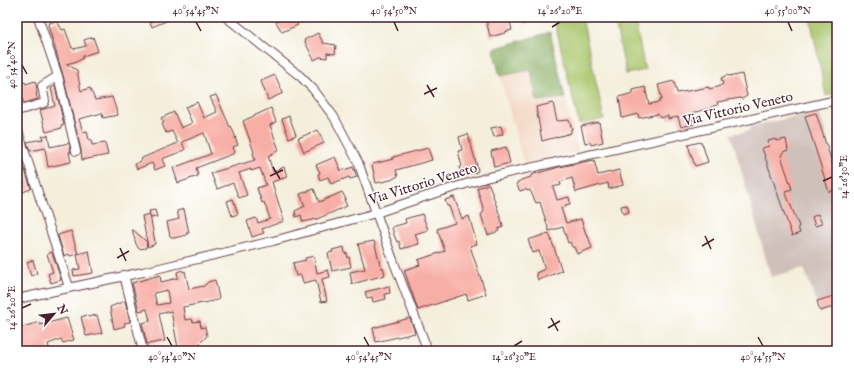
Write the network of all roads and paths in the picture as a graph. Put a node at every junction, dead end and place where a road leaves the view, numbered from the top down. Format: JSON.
{"nodes":[{"id":1,"x":38,"y":17,"type":"edge"},
{"id":2,"x":226,"y":17,"type":"edge"},
{"id":3,"x":58,"y":76,"type":"junction"},
{"id":4,"x":837,"y":100,"type":"edge"},
{"id":5,"x":17,"y":111,"type":"edge"},
{"id":6,"x":17,"y":128,"type":"edge"},
{"id":7,"x":76,"y":151,"type":"dead end"},
{"id":8,"x":376,"y":212,"type":"junction"},
{"id":9,"x":124,"y":276,"type":"junction"},
{"id":10,"x":69,"y":287,"type":"junction"},
{"id":11,"x":17,"y":299,"type":"edge"},
{"id":12,"x":143,"y":351,"type":"edge"},
{"id":13,"x":428,"y":351,"type":"edge"}],
"edges":[{"from":1,"to":3,"type":"street"},
{"from":2,"to":8,"type":"street"},
{"from":3,"to":5,"type":"street"},
{"from":3,"to":7,"type":"street"},
{"from":4,"to":8,"type":"street","name":"Via Vittorio Veneto"},
{"from":6,"to":10,"type":"street"},
{"from":8,"to":9,"type":"street","name":"Via Vittorio Veneto"},
{"from":8,"to":13,"type":"street"},
{"from":9,"to":10,"type":"street","name":"Via Vittorio Veneto"},
{"from":9,"to":12,"type":"street"},
{"from":10,"to":11,"type":"street","name":"Via Vittorio Veneto"}]}
